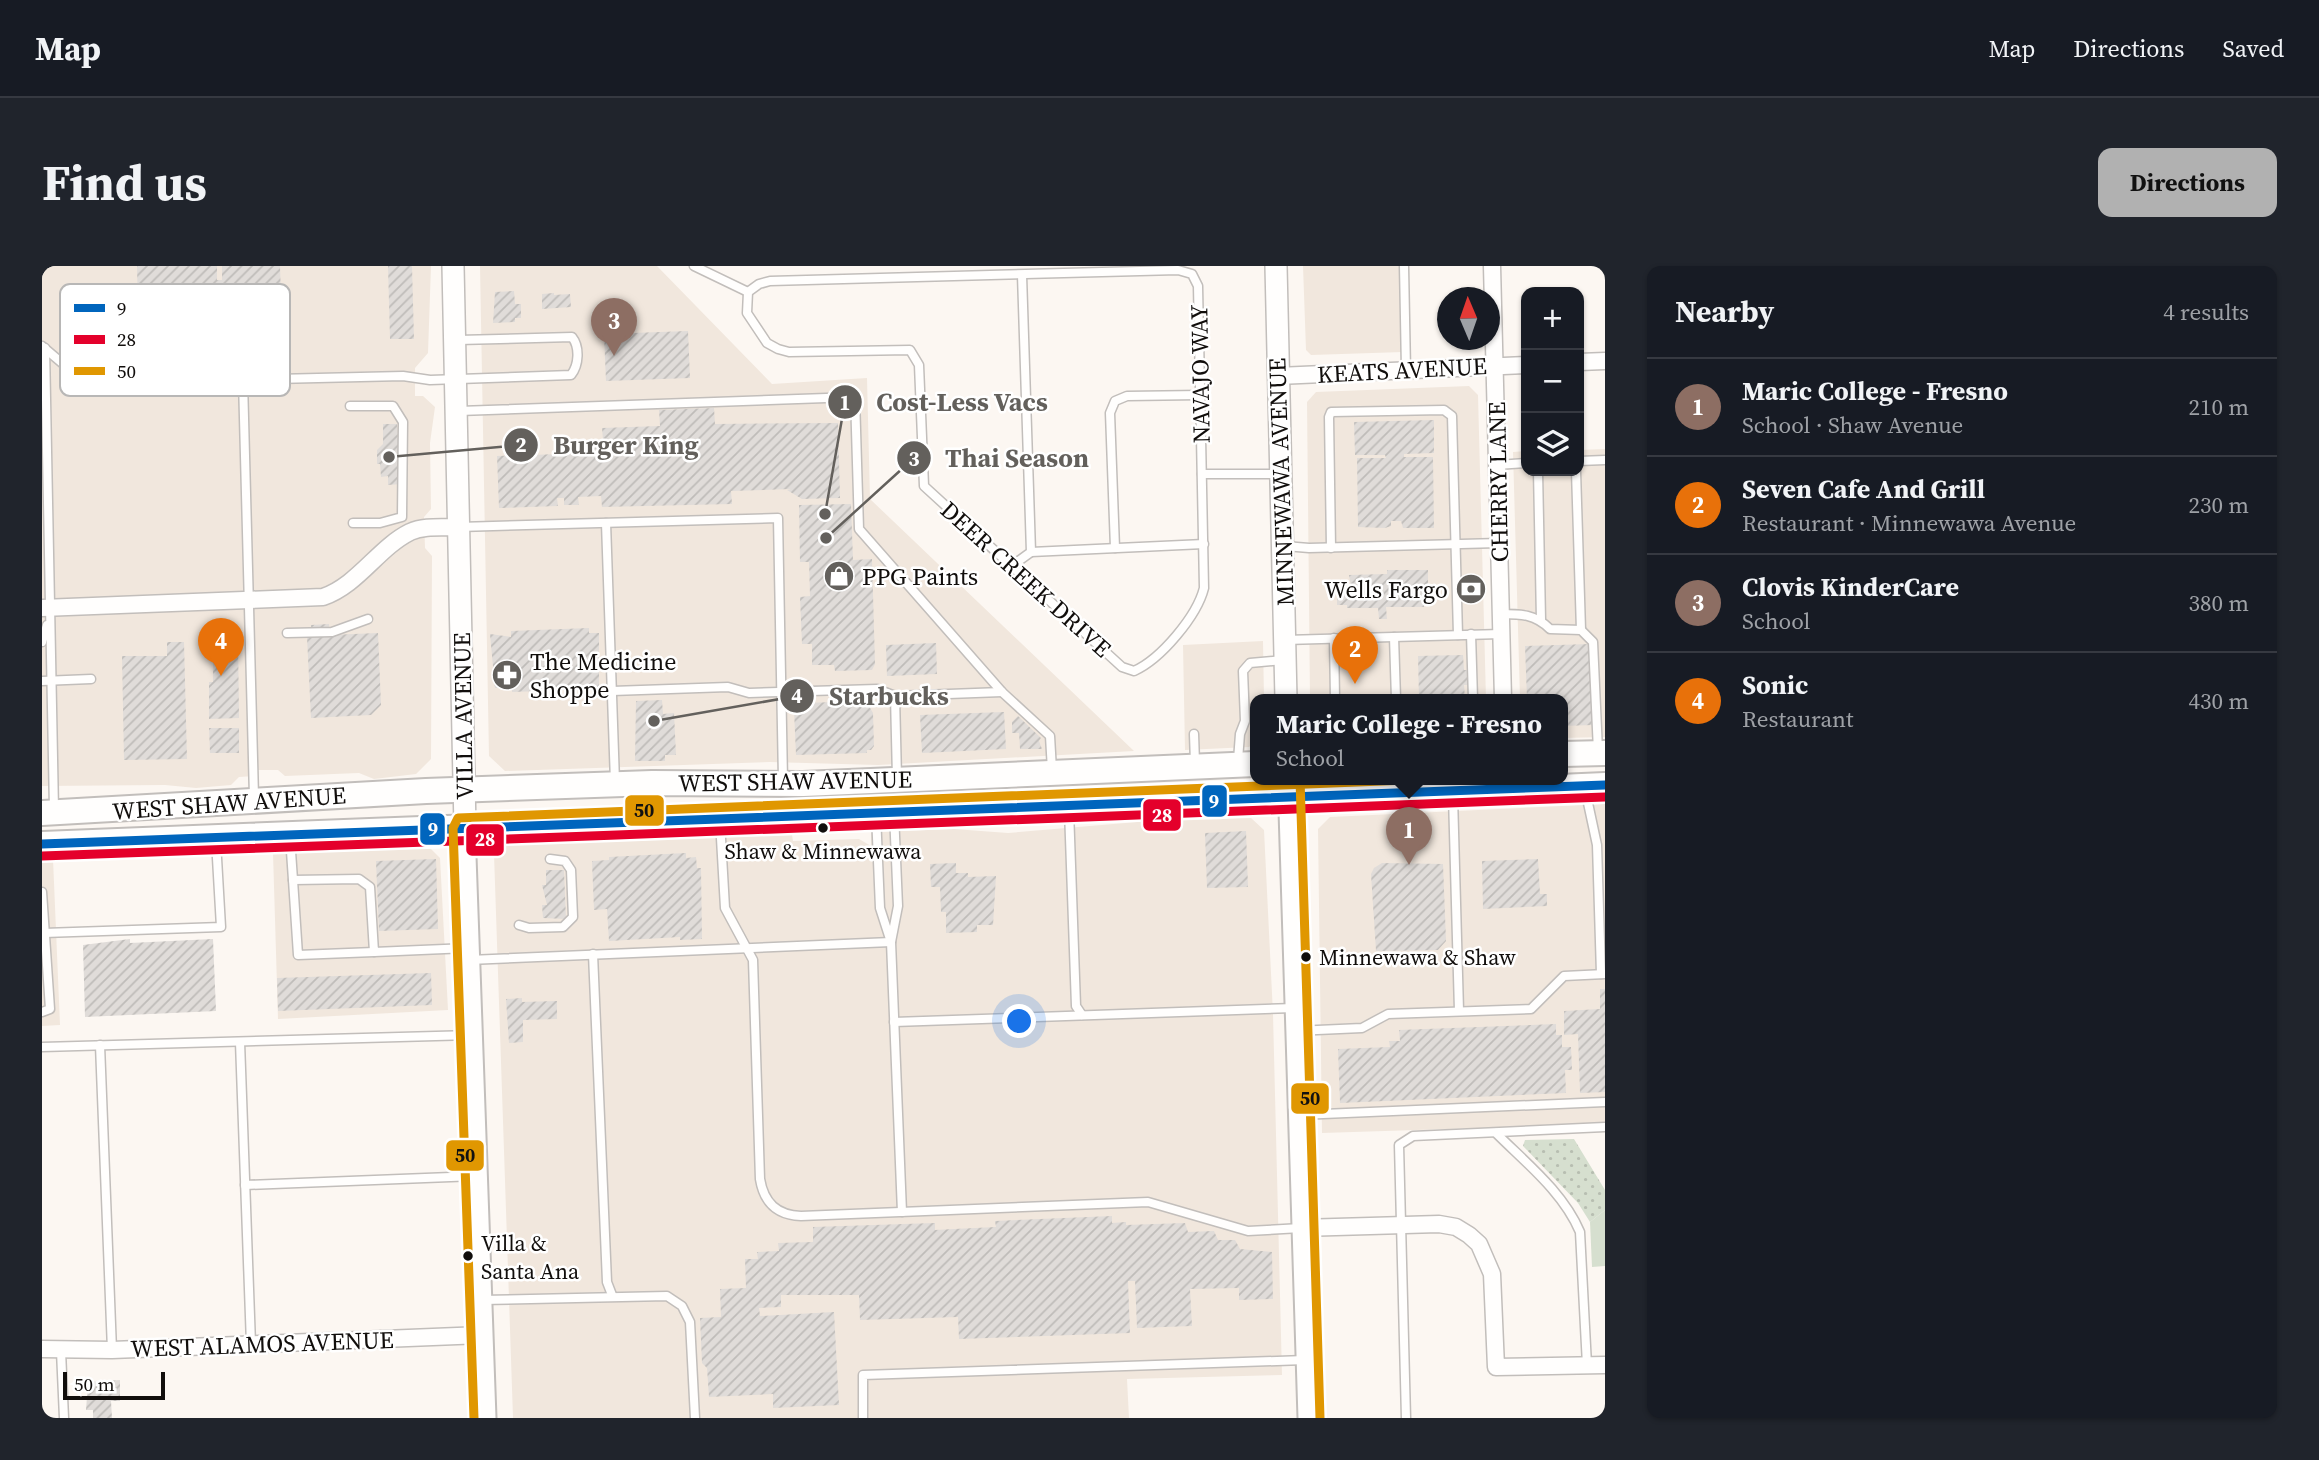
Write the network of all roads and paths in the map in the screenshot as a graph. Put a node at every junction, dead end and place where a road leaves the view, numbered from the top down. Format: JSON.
{"nodes":[{"id":1,"x":453,"y":266,"type":"edge"},
{"id":2,"x":694,"y":266,"type":"edge"},
{"id":3,"x":1276,"y":266,"type":"edge"},
{"id":4,"x":1404,"y":266,"type":"edge"},
{"id":5,"x":1492,"y":266,"type":"edge"},
{"id":6,"x":1000,"y":269,"type":"edge"},
{"id":7,"x":1022,"y":275,"type":"junction"},
{"id":8,"x":748,"y":292,"type":"junction"},
{"id":9,"x":454,"y":340,"type":"junction"},
{"id":10,"x":43,"y":347,"type":"edge"},
{"id":11,"x":1605,"y":361,"type":"edge"},
{"id":12,"x":1584,"y":362,"type":"edge"},
{"id":13,"x":60,"y":363,"type":"edge"},
{"id":14,"x":1521,"y":365,"type":"edge"},
{"id":15,"x":1495,"y":366,"type":"junction"},
{"id":16,"x":1406,"y":370,"type":"junction"},
{"id":17,"x":1278,"y":376,"type":"junction"},
{"id":18,"x":290,"y":379,"type":"edge"},
{"id":19,"x":455,"y":379,"type":"junction"},
{"id":20,"x":1200,"y":395,"type":"junction"},
{"id":21,"x":243,"y":396,"type":"edge"},
{"id":22,"x":350,"y":406,"type":"dead end"},
{"id":23,"x":456,"y":411,"type":"junction"},
{"id":24,"x":1605,"y":460,"type":"edge"},
{"id":25,"x":1584,"y":461,"type":"edge"},
{"id":26,"x":1521,"y":463,"type":"edge"},
{"id":27,"x":1497,"y":465,"type":"junction"},
{"id":28,"x":1202,"y":474,"type":"junction"},
{"id":29,"x":1280,"y":474,"type":"junction"},
{"id":30,"x":1538,"y":476,"type":"edge"},
{"id":31,"x":1576,"y":476,"type":"edge"},
{"id":32,"x":353,"y":523,"type":"dead end"},
{"id":33,"x":606,"y":523,"type":"junction"},
{"id":34,"x":459,"y":527,"type":"junction"},
{"id":35,"x":1499,"y":543,"type":"junction"},
{"id":36,"x":1204,"y":544,"type":"junction"},
{"id":37,"x":1282,"y":546,"type":"junction"},
{"id":38,"x":1455,"y":546,"type":"junction"},
{"id":39,"x":1115,"y":548,"type":"junction"},
{"id":40,"x":1332,"y":548,"type":"junction"},
{"id":41,"x":1031,"y":552,"type":"junction"},
{"id":42,"x":1013,"y":565,"type":"junction"},
{"id":43,"x":249,"y":601,"type":"junction"},
{"id":44,"x":46,"y":613,"type":"edge"},
{"id":45,"x":1501,"y":614,"type":"junction"},
{"id":46,"x":368,"y":619,"type":"dead end"},
{"id":47,"x":1541,"y":620,"type":"junction"},
{"id":48,"x":1581,"y":630,"type":"junction"},
{"id":49,"x":287,"y":634,"type":"dead end"},
{"id":50,"x":1471,"y":634,"type":"junction"},
{"id":51,"x":1501,"y":634,"type":"junction"},
{"id":52,"x":1458,"y":635,"type":"junction"},
{"id":53,"x":1394,"y":637,"type":"junction"},
{"id":54,"x":1334,"y":638,"type":"junction"},
{"id":55,"x":42,"y":642,"type":"edge"},
{"id":56,"x":1285,"y":650,"type":"junction"},
{"id":57,"x":1134,"y":671,"type":"joint"},
{"id":58,"x":47,"y":680,"type":"edge"},
{"id":59,"x":91,"y":680,"type":"dead end"},
{"id":60,"x":612,"y":691,"type":"junction"},
{"id":61,"x":781,"y":692,"type":"junction"},
{"id":62,"x":1002,"y":692,"type":"junction"},
{"id":63,"x":1286,"y":694,"type":"edge"},
{"id":64,"x":1335,"y":694,"type":"edge"},
{"id":65,"x":1396,"y":694,"type":"edge"},
{"id":66,"x":1473,"y":694,"type":"edge"},
{"id":67,"x":1503,"y":694,"type":"edge"},
{"id":68,"x":895,"y":696,"type":"junction"},
{"id":69,"x":1245,"y":703,"type":"junction"},
{"id":70,"x":1250,"y":703,"type":"edge"},
{"id":71,"x":1194,"y":734,"type":"dead end"},
{"id":72,"x":1601,"y":753,"type":"edge"},
{"id":73,"x":1568,"y":754,"type":"edge"},
{"id":74,"x":1246,"y":764,"type":"edge"},
{"id":75,"x":1195,"y":766,"type":"junction"},
{"id":76,"x":1052,"y":772,"type":"junction"},
{"id":77,"x":865,"y":781,"type":"junction"},
{"id":78,"x":897,"y":781,"type":"junction"},
{"id":79,"x":615,"y":784,"type":"junction"},
{"id":80,"x":783,"y":785,"type":"junction"},
{"id":81,"x":1595,"y":785,"type":"edge"},
{"id":82,"x":1288,"y":789,"type":"edge"},
{"id":83,"x":465,"y":790,"type":"junction"},
{"id":84,"x":1452,"y":793,"type":"junction"},
{"id":85,"x":254,"y":799,"type":"junction"},
{"id":86,"x":1069,"y":807,"type":"junction"},
{"id":87,"x":885,"y":811,"type":"junction"},
{"id":88,"x":46,"y":817,"type":"edge"},
{"id":89,"x":720,"y":817,"type":"junction"},
{"id":90,"x":465,"y":828,"type":"junction"},
{"id":91,"x":290,"y":835,"type":"junction"},
{"id":92,"x":216,"y":837,"type":"junction"},
{"id":93,"x":42,"y":844,"type":"edge"},
{"id":94,"x":550,"y":859,"type":"dead end"},
{"id":95,"x":293,"y":880,"type":"junction"},
{"id":96,"x":42,"y":892,"type":"edge"},
{"id":97,"x":519,"y":925,"type":"dead end"},
{"id":98,"x":44,"y":933,"type":"junction"},
{"id":99,"x":891,"y":942,"type":"junction"},
{"id":100,"x":44,"y":947,"type":"edge"},
{"id":101,"x":747,"y":948,"type":"junction"},
{"id":102,"x":374,"y":952,"type":"junction"},
{"id":103,"x":469,"y":954,"type":"junction"},
{"id":104,"x":593,"y":954,"type":"junction"},
{"id":105,"x":1603,"y":974,"type":"edge"},
{"id":106,"x":1294,"y":1008,"type":"junction"},
{"id":107,"x":1460,"y":1011,"type":"junction"},
{"id":108,"x":42,"y":1012,"type":"edge"},
{"id":109,"x":1082,"y":1016,"type":"junction"},
{"id":110,"x":894,"y":1023,"type":"junction"},
{"id":111,"x":1295,"y":1031,"type":"junction"},
{"id":112,"x":472,"y":1035,"type":"junction"},
{"id":113,"x":240,"y":1042,"type":"junction"},
{"id":114,"x":100,"y":1045,"type":"junction"},
{"id":115,"x":42,"y":1047,"type":"edge"},
{"id":116,"x":1605,"y":1102,"type":"edge"},
{"id":117,"x":1298,"y":1115,"type":"junction"},
{"id":118,"x":1605,"y":1128,"type":"edge"},
{"id":119,"x":1496,"y":1133,"type":"junction"},
{"id":120,"x":477,"y":1176,"type":"junction"},
{"id":121,"x":245,"y":1185,"type":"junction"},
{"id":122,"x":902,"y":1212,"type":"junction"},
{"id":123,"x":1401,"y":1224,"type":"junction"},
{"id":124,"x":1301,"y":1228,"type":"junction"},
{"id":125,"x":612,"y":1295,"type":"junction"},
{"id":126,"x":481,"y":1300,"type":"junction"},
{"id":127,"x":482,"y":1335,"type":"junction"},
{"id":128,"x":251,"y":1344,"type":"junction"},
{"id":129,"x":42,"y":1349,"type":"edge"},
{"id":130,"x":112,"y":1350,"type":"junction"},
{"id":131,"x":61,"y":1351,"type":"junction"},
{"id":132,"x":1305,"y":1360,"type":"junction"},
{"id":133,"x":1587,"y":1365,"type":"junction"},
{"id":134,"x":1605,"y":1365,"type":"edge"},
{"id":135,"x":64,"y":1418,"type":"edge"},
{"id":136,"x":486,"y":1418,"type":"edge"},
{"id":137,"x":695,"y":1418,"type":"edge"},
{"id":138,"x":863,"y":1418,"type":"edge"},
{"id":139,"x":1308,"y":1418,"type":"edge"},
{"id":140,"x":1406,"y":1418,"type":"edge"}],
"edges":[{"from":1,"to":9,"type":"main road","name":"VILLA AVENUE"},
{"from":2,"to":8,"type":"lane"},
{"from":3,"to":17,"type":"main road","name":"MINNEWAWA AVENUE"},
{"from":4,"to":16,"type":"lane"},
{"from":5,"to":15,"type":"street","name":"CHERRY LANE"},
{"from":6,"to":7,"type":"lane"},
{"from":6,"to":8,"type":"lane"},
{"from":7,"to":20,"type":"lane","name":"NAVAJO WAY"},
{"from":7,"to":41,"type":"lane"},
{"from":8,"to":42,"type":"lane","name":"DEER CREEK DRIVE"},
{"from":9,"to":19,"type":"main road","name":"VILLA AVENUE"},
{"from":9,"to":19,"type":"lane"},
{"from":10,"to":13,"type":"lane"},
{"from":10,"to":44,"type":"lane"},
{"from":11,"to":12,"type":"street"},
{"from":14,"to":15,"type":"street","name":"KEATS AVENUE"},
{"from":15,"to":16,"type":"street","name":"KEATS AVENUE"},
{"from":15,"to":27,"type":"street","name":"CHERRY LANE"},
{"from":16,"to":17,"type":"street","name":"KEATS AVENUE"},
{"from":17,"to":29,"type":"main road","name":"MINNEWAWA AVENUE"},
{"from":18,"to":19,"type":"lane"},
{"from":19,"to":23,"type":"main road","name":"VILLA AVENUE"},
{"from":20,"to":28,"type":"lane","name":"NAVAJO WAY"},
{"from":20,"to":39,"type":"lane"},
{"from":21,"to":43,"type":"lane"},
{"from":22,"to":32,"type":"lane"},
{"from":23,"to":34,"type":"main road","name":"VILLA AVENUE"},
{"from":23,"to":62,"type":"lane"},
{"from":24,"to":25,"type":"lane"},
{"from":26,"to":27,"type":"lane"},
{"from":27,"to":35,"type":"street","name":"CHERRY LANE"},
{"from":28,"to":29,"type":"lane","name":"NAVAJO WAY"},
{"from":28,"to":36,"type":"lane","name":"NAVAJO WAY"},
{"from":29,"to":37,"type":"main road","name":"MINNEWAWA AVENUE"},
{"from":30,"to":47,"type":"lane"},
{"from":31,"to":48,"type":"lane"},
{"from":33,"to":34,"type":"lane"},
{"from":33,"to":60,"type":"lane"},
{"from":33,"to":61,"type":"lane"},
{"from":34,"to":43,"type":"street"},
{"from":34,"to":83,"type":"main road","name":"VILLA AVENUE"},
{"from":35,"to":38,"type":"lane"},
{"from":35,"to":45,"type":"street","name":"CHERRY LANE"},
{"from":36,"to":39,"type":"lane"},
{"from":36,"to":57,"type":"lane","name":"NAVAJO WAY"},
{"from":37,"to":40,"type":"lane"},
{"from":37,"to":56,"type":"main road","name":"MINNEWAWA AVENUE"},
{"from":38,"to":40,"type":"lane"},
{"from":38,"to":40,"type":"lane"},
{"from":38,"to":52,"type":"lane"},
{"from":39,"to":41,"type":"lane"},
{"from":41,"to":42,"type":"lane"},
{"from":42,"to":57,"type":"lane","name":"DEER CREEK DRIVE"},
{"from":43,"to":44,"type":"street"},
{"from":43,"to":85,"type":"lane"},
{"from":44,"to":55,"type":"lane"},
{"from":44,"to":58,"type":"lane"},
{"from":45,"to":47,"type":"lane"},
{"from":45,"to":51,"type":"street","name":"CHERRY LANE"},
{"from":46,"to":49,"type":"lane"},
{"from":47,"to":48,"type":"lane"},
{"from":48,"to":72,"type":"lane"},
{"from":50,"to":51,"type":"lane"},
{"from":50,"to":52,"type":"lane"},
{"from":50,"to":66,"type":"lane"},
{"from":51,"to":67,"type":"street","name":"CHERRY LANE"},
{"from":52,"to":53,"type":"lane"},
{"from":53,"to":54,"type":"lane"},
{"from":53,"to":65,"type":"lane"},
{"from":54,"to":56,"type":"lane"},
{"from":54,"to":64,"type":"lane"},
{"from":56,"to":63,"type":"main road","name":"MINNEWAWA AVENUE"},
{"from":56,"to":69,"type":"lane"},
{"from":58,"to":59,"type":"lane"},
{"from":58,"to":88,"type":"lane"},
{"from":60,"to":61,"type":"lane"},
{"from":60,"to":79,"type":"lane"},
{"from":61,"to":68,"type":"lane"},
{"from":61,"to":80,"type":"lane"},
{"from":62,"to":68,"type":"lane"},
{"from":62,"to":76,"type":"lane"},
{"from":68,"to":78,"type":"lane"},
{"from":69,"to":70,"type":"lane"},
{"from":69,"to":74,"type":"lane"},
{"from":71,"to":75,"type":"lane"},
{"from":72,"to":73,"type":"main road"},
{"from":74,"to":75,"type":"main road","name":"WEST SHAW AVENUE"},
{"from":75,"to":76,"type":"main road","name":"WEST SHAW AVENUE"},
{"from":76,"to":78,"type":"main road","name":"WEST SHAW AVENUE"},
{"from":76,"to":87,"type":"main road"},
{"from":77,"to":78,"type":"main road","name":"WEST SHAW AVENUE"},
{"from":77,"to":80,"type":"main road","name":"WEST SHAW AVENUE"},
{"from":77,"to":89,"type":"main road"},
{"from":79,"to":80,"type":"main road","name":"WEST SHAW AVENUE"},
{"from":79,"to":83,"type":"main road","name":"WEST SHAW AVENUE"},
{"from":81,"to":84,"type":"main road","name":"WEST SHAW AVENUE"},
{"from":81,"to":105,"type":"lane"},
{"from":82,"to":84,"type":"main road","name":"WEST SHAW AVENUE"},
{"from":82,"to":86,"type":"main road","name":"WEST SHAW AVENUE"},
{"from":82,"to":106,"type":"street"},
{"from":83,"to":85,"type":"main road","name":"WEST SHAW AVENUE"},
{"from":83,"to":90,"type":"main road","name":"VILLA AVENUE"},
{"from":84,"to":107,"type":"lane"},
{"from":85,"to":88,"type":"main road","name":"WEST SHAW AVENUE"},
{"from":86,"to":87,"type":"main road","name":"WEST SHAW AVENUE"},
{"from":86,"to":109,"type":"lane"},
{"from":87,"to":89,"type":"main road","name":"WEST SHAW AVENUE"},
{"from":87,"to":99,"type":"lane"},
{"from":87,"to":99,"type":"lane"},
{"from":89,"to":90,"type":"main road","name":"WEST SHAW AVENUE"},
{"from":89,"to":101,"type":"lane"},
{"from":90,"to":91,"type":"main road","name":"WEST SHAW AVENUE"},
{"from":90,"to":103,"type":"street","name":"VILLA AVENUE"},
{"from":91,"to":92,"type":"main road","name":"WEST SHAW AVENUE"},
{"from":91,"to":95,"type":"lane"},
{"from":92,"to":93,"type":"main road","name":"WEST SHAW AVENUE"},
{"from":92,"to":98,"type":"lane"},
{"from":94,"to":97,"type":"lane"},
{"from":95,"to":102,"type":"lane"},
{"from":95,"to":102,"type":"lane"},
{"from":96,"to":98,"type":"lane"},
{"from":98,"to":100,"type":"lane"},
{"from":99,"to":101,"type":"lane"},
{"from":99,"to":110,"type":"lane"},
{"from":100,"to":108,"type":"lane"},
{"from":101,"to":104,"type":"lane"},
{"from":101,"to":122,"type":"lane"},
{"from":102,"to":103,"type":"lane"},
{"from":103,"to":104,"type":"lane"},
{"from":103,"to":112,"type":"street","name":"VILLA AVENUE"},
{"from":104,"to":125,"type":"lane"},
{"from":105,"to":107,"type":"lane"},
{"from":106,"to":109,"type":"lane"},
{"from":106,"to":111,"type":"street"},
{"from":107,"to":111,"type":"lane"},
{"from":109,"to":110,"type":"lane"},
{"from":110,"to":122,"type":"lane"},
{"from":111,"to":117,"type":"street"},
{"from":112,"to":113,"type":"lane"},
{"from":112,"to":120,"type":"street","name":"VILLA AVENUE"},
{"from":113,"to":114,"type":"lane"},
{"from":113,"to":121,"type":"lane"},
{"from":114,"to":115,"type":"lane"},
{"from":114,"to":130,"type":"lane"},
{"from":116,"to":117,"type":"lane"},
{"from":117,"to":124,"type":"street"},
{"from":118,"to":119,"type":"lane"},
{"from":119,"to":123,"type":"lane"},
{"from":119,"to":133,"type":"lane"},
{"from":120,"to":121,"type":"lane"},
{"from":120,"to":126,"type":"street","name":"VILLA AVENUE"},
{"from":121,"to":128,"type":"lane"},
{"from":122,"to":124,"type":"lane"},
{"from":123,"to":124,"type":"street"},
{"from":123,"to":133,"type":"street"},
{"from":123,"to":140,"type":"lane"},
{"from":124,"to":132,"type":"street"},
{"from":125,"to":126,"type":"lane"},
{"from":125,"to":137,"type":"lane"},
{"from":126,"to":127,"type":"street","name":"VILLA AVENUE"},
{"from":127,"to":128,"type":"street","name":"WEST ALAMOS AVENUE"},
{"from":127,"to":136,"type":"street","name":"VILLA AVENUE"},
{"from":128,"to":130,"type":"street","name":"WEST ALAMOS AVENUE"},
{"from":129,"to":131,"type":"street","name":"WEST ALAMOS AVENUE"},
{"from":130,"to":131,"type":"street","name":"WEST ALAMOS AVENUE"},
{"from":131,"to":135,"type":"lane"},
{"from":132,"to":138,"type":"lane"},
{"from":132,"to":139,"type":"street"},
{"from":133,"to":134,"type":"street"}]}
